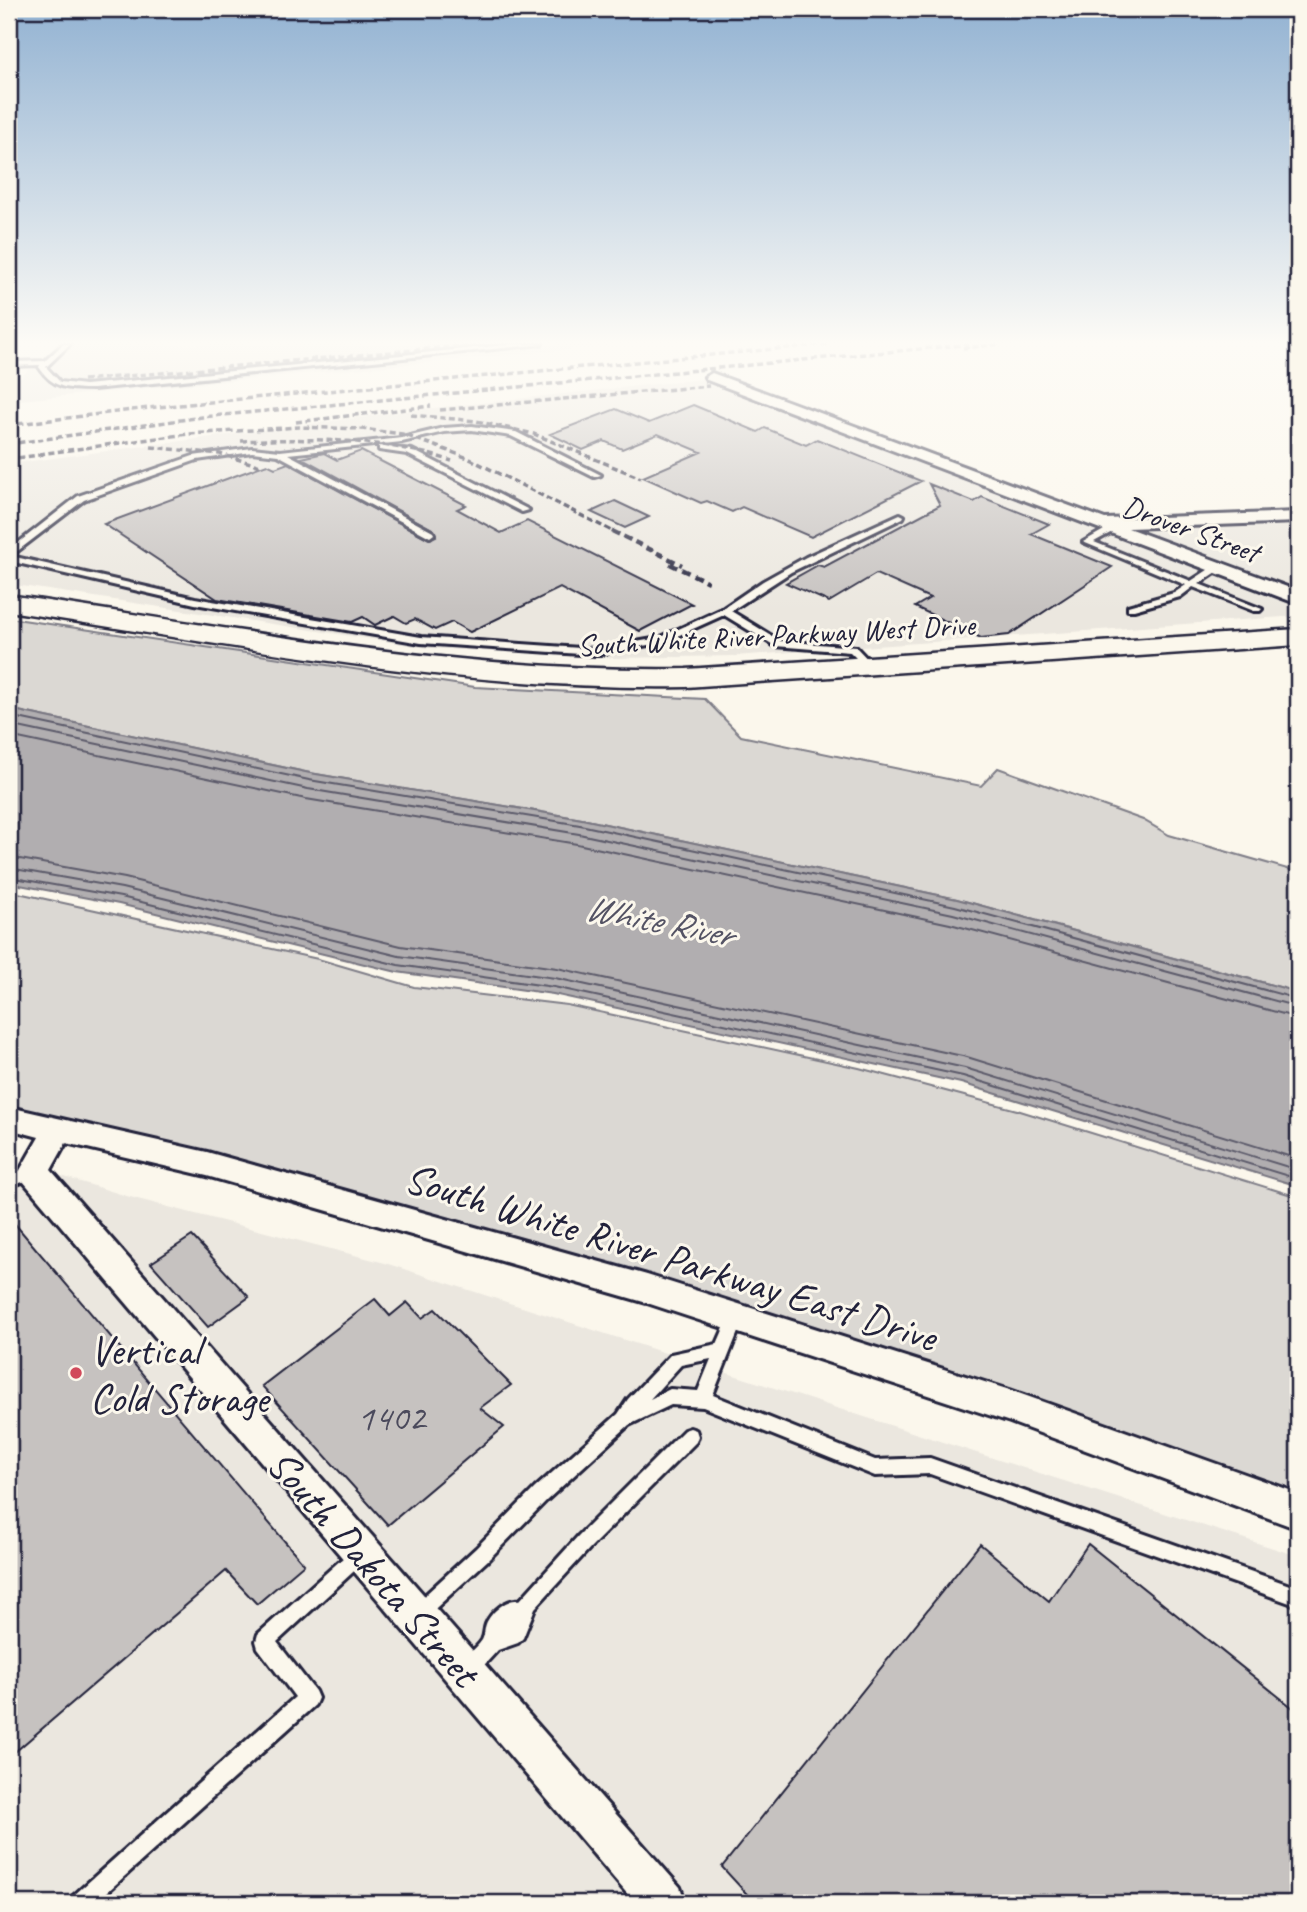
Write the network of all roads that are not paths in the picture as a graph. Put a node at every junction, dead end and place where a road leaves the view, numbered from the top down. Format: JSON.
{"nodes":[{"id":1,"x":430,"y":433,"type":"edge"},
{"id":2,"x":508,"y":433,"type":"edge"},
{"id":3,"x":860,"y":433,"type":"edge"},
{"id":4,"x":360,"y":444,"type":"junction"},
{"id":5,"x":279,"y":453,"type":"junction"},
{"id":6,"x":597,"y":475,"type":"dead end"},
{"id":7,"x":525,"y":510,"type":"dead end"},
{"id":8,"x":900,"y":516,"type":"dead end"},
{"id":9,"x":1298,"y":517,"type":"edge"},
{"id":10,"x":1264,"y":518,"type":"junction"},
{"id":11,"x":1104,"y":526,"type":"junction"},
{"id":12,"x":1298,"y":530,"type":"edge"},
{"id":13,"x":430,"y":534,"type":"dead end"},
{"id":14,"x":9,"y":556,"type":"edge"},
{"id":15,"x":1217,"y":568,"type":"junction"},
{"id":16,"x":1192,"y":584,"type":"junction"},
{"id":17,"x":1298,"y":598,"type":"edge"},
{"id":18,"x":9,"y":603,"type":"edge"},
{"id":19,"x":1131,"y":608,"type":"dead end"},
{"id":20,"x":1257,"y":609,"type":"dead end"},
{"id":21,"x":725,"y":611,"type":"junction"},
{"id":22,"x":1298,"y":638,"type":"edge"},
{"id":23,"x":870,"y":667,"type":"junction"},
{"id":24,"x":9,"y":1118,"type":"edge"},
{"id":25,"x":58,"y":1130,"type":"junction"},
{"id":26,"x":21,"y":1176,"type":"edge"},
{"id":27,"x":736,"y":1317,"type":"junction"},
{"id":28,"x":722,"y":1350,"type":"junction"},
{"id":29,"x":703,"y":1399,"type":"junction"},
{"id":30,"x":623,"y":1420,"type":"junction"},
{"id":31,"x":690,"y":1436,"type":"dead end"},
{"id":32,"x":1298,"y":1511,"type":"edge"},
{"id":33,"x":362,"y":1552,"type":"junction"},
{"id":34,"x":1298,"y":1597,"type":"edge"},
{"id":35,"x":416,"y":1615,"type":"junction"},
{"id":36,"x":493,"y":1642,"type":"joint"},
{"id":37,"x":465,"y":1672,"type":"junction"},
{"id":38,"x":80,"y":1903,"type":"edge"},
{"id":39,"x":664,"y":1903,"type":"edge"}],
"edges":[{"from":1,"to":4,"type":"lane"},
{"from":2,"to":6,"type":"lane"},
{"from":3,"to":11,"type":"street","name":"Drover Street"},
{"from":4,"to":5,"type":"lane"},
{"from":4,"to":7,"type":"lane"},
{"from":5,"to":13,"type":"lane"},
{"from":5,"to":14,"type":"lane"},
{"from":8,"to":21,"type":"lane"},
{"from":9,"to":10,"type":"street"},
{"from":10,"to":11,"type":"street"},
{"from":10,"to":12,"type":"street"},
{"from":11,"to":15,"type":"street","name":"Drover Street"},
{"from":11,"to":16,"type":"lane"},
{"from":14,"to":21,"type":"lane"},
{"from":15,"to":16,"type":"lane"},
{"from":15,"to":17,"type":"street","name":"Drover Street"},
{"from":16,"to":19,"type":"lane"},
{"from":16,"to":20,"type":"lane"},
{"from":18,"to":23,"type":"street","name":"South White River Parkway West Drive"},
{"from":21,"to":23,"type":"lane"},
{"from":22,"to":23,"type":"street","name":"South White River Parkway West Drive"},
{"from":24,"to":25,"type":"street","name":"South White River Parkway East Drive"},
{"from":25,"to":26,"type":"street","name":"South Dakota Street"},
{"from":25,"to":27,"type":"street","name":"South White River Parkway East Drive"},
{"from":26,"to":33,"type":"street","name":"South Dakota Street"},
{"from":27,"to":28,"type":"lane"},
{"from":27,"to":32,"type":"street","name":"South White River Parkway East Drive"},
{"from":28,"to":29,"type":"lane"},
{"from":28,"to":30,"type":"lane"},
{"from":29,"to":30,"type":"lane"},
{"from":29,"to":34,"type":"lane"},
{"from":30,"to":35,"type":"lane"},
{"from":31,"to":36,"type":"lane"},
{"from":33,"to":35,"type":"street","name":"South Dakota Street"},
{"from":33,"to":38,"type":"lane"},
{"from":35,"to":37,"type":"street","name":"South Dakota Street"},
{"from":36,"to":37,"type":"lane"},
{"from":37,"to":39,"type":"street","name":"South Dakota Street"}]}
